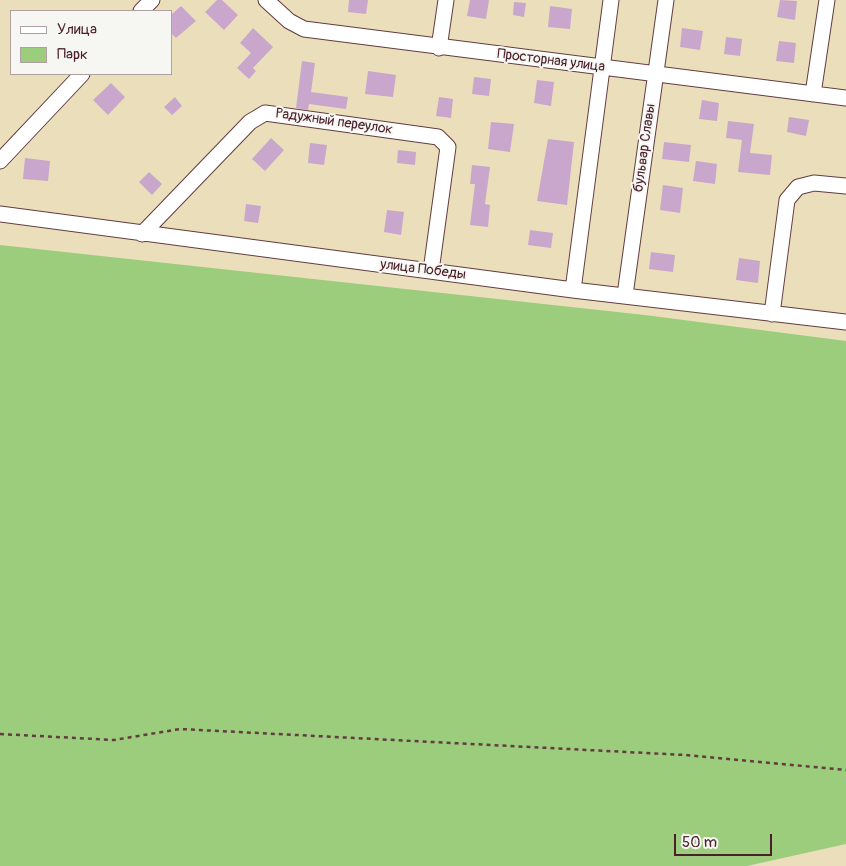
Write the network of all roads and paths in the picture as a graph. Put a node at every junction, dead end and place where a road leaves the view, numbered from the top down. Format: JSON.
{"nodes":[{"id":1,"x":152,"y":0,"type":"edge"},
{"id":2,"x":266,"y":0,"type":"edge"},
{"id":3,"x":446,"y":0,"type":"edge"},
{"id":4,"x":611,"y":0,"type":"edge"},
{"id":5,"x":666,"y":0,"type":"edge"},
{"id":6,"x":827,"y":0,"type":"edge"},
{"id":7,"x":142,"y":10,"type":"edge"},
{"id":8,"x":439,"y":48,"type":"junction"},
{"id":9,"x":602,"y":66,"type":"junction"},
{"id":10,"x":656,"y":73,"type":"junction"},
{"id":11,"x":81,"y":75,"type":"edge"},
{"id":12,"x":813,"y":94,"type":"junction"},
{"id":13,"x":846,"y":98,"type":"edge"},
{"id":14,"x":0,"y":161,"type":"edge"},
{"id":15,"x":846,"y":186,"type":"edge"},
{"id":16,"x":0,"y":214,"type":"edge"},
{"id":17,"x":142,"y":234,"type":"junction"},
{"id":18,"x":431,"y":271,"type":"junction"},
{"id":19,"x":573,"y":290,"type":"junction"},
{"id":20,"x":625,"y":295,"type":"junction"},
{"id":21,"x":772,"y":314,"type":"junction"},
{"id":22,"x":846,"y":322,"type":"edge"},
{"id":23,"x":0,"y":734,"type":"edge"},
{"id":24,"x":846,"y":770,"type":"edge"}],
"edges":[{"from":1,"to":7,"type":"street"},
{"from":2,"to":8,"type":"street","name":"Просторная улица"},
{"from":3,"to":8,"type":"street"},
{"from":4,"to":9,"type":"street"},
{"from":5,"to":10,"type":"street","name":"бульвар Славы"},
{"from":6,"to":12,"type":"street"},
{"from":8,"to":9,"type":"street","name":"Просторная улица"},
{"from":9,"to":10,"type":"street","name":"Просторная улица"},
{"from":9,"to":19,"type":"street"},
{"from":10,"to":12,"type":"street","name":"Просторная улица"},
{"from":10,"to":20,"type":"street","name":"бульвар Славы"},
{"from":11,"to":14,"type":"street"},
{"from":12,"to":13,"type":"street","name":"Просторная улица"},
{"from":15,"to":21,"type":"street"},
{"from":16,"to":17,"type":"street","name":"улица Победы"},
{"from":17,"to":18,"type":"street","name":"улица Победы"},
{"from":17,"to":18,"type":"street","name":"Радужный переулок"},
{"from":18,"to":19,"type":"street","name":"улица Победы"},
{"from":19,"to":20,"type":"street","name":"улица Победы"},
{"from":20,"to":21,"type":"street","name":"улица Победы"},
{"from":21,"to":22,"type":"street","name":"улица Победы"},
{"from":23,"to":24,"type":"path"}]}
